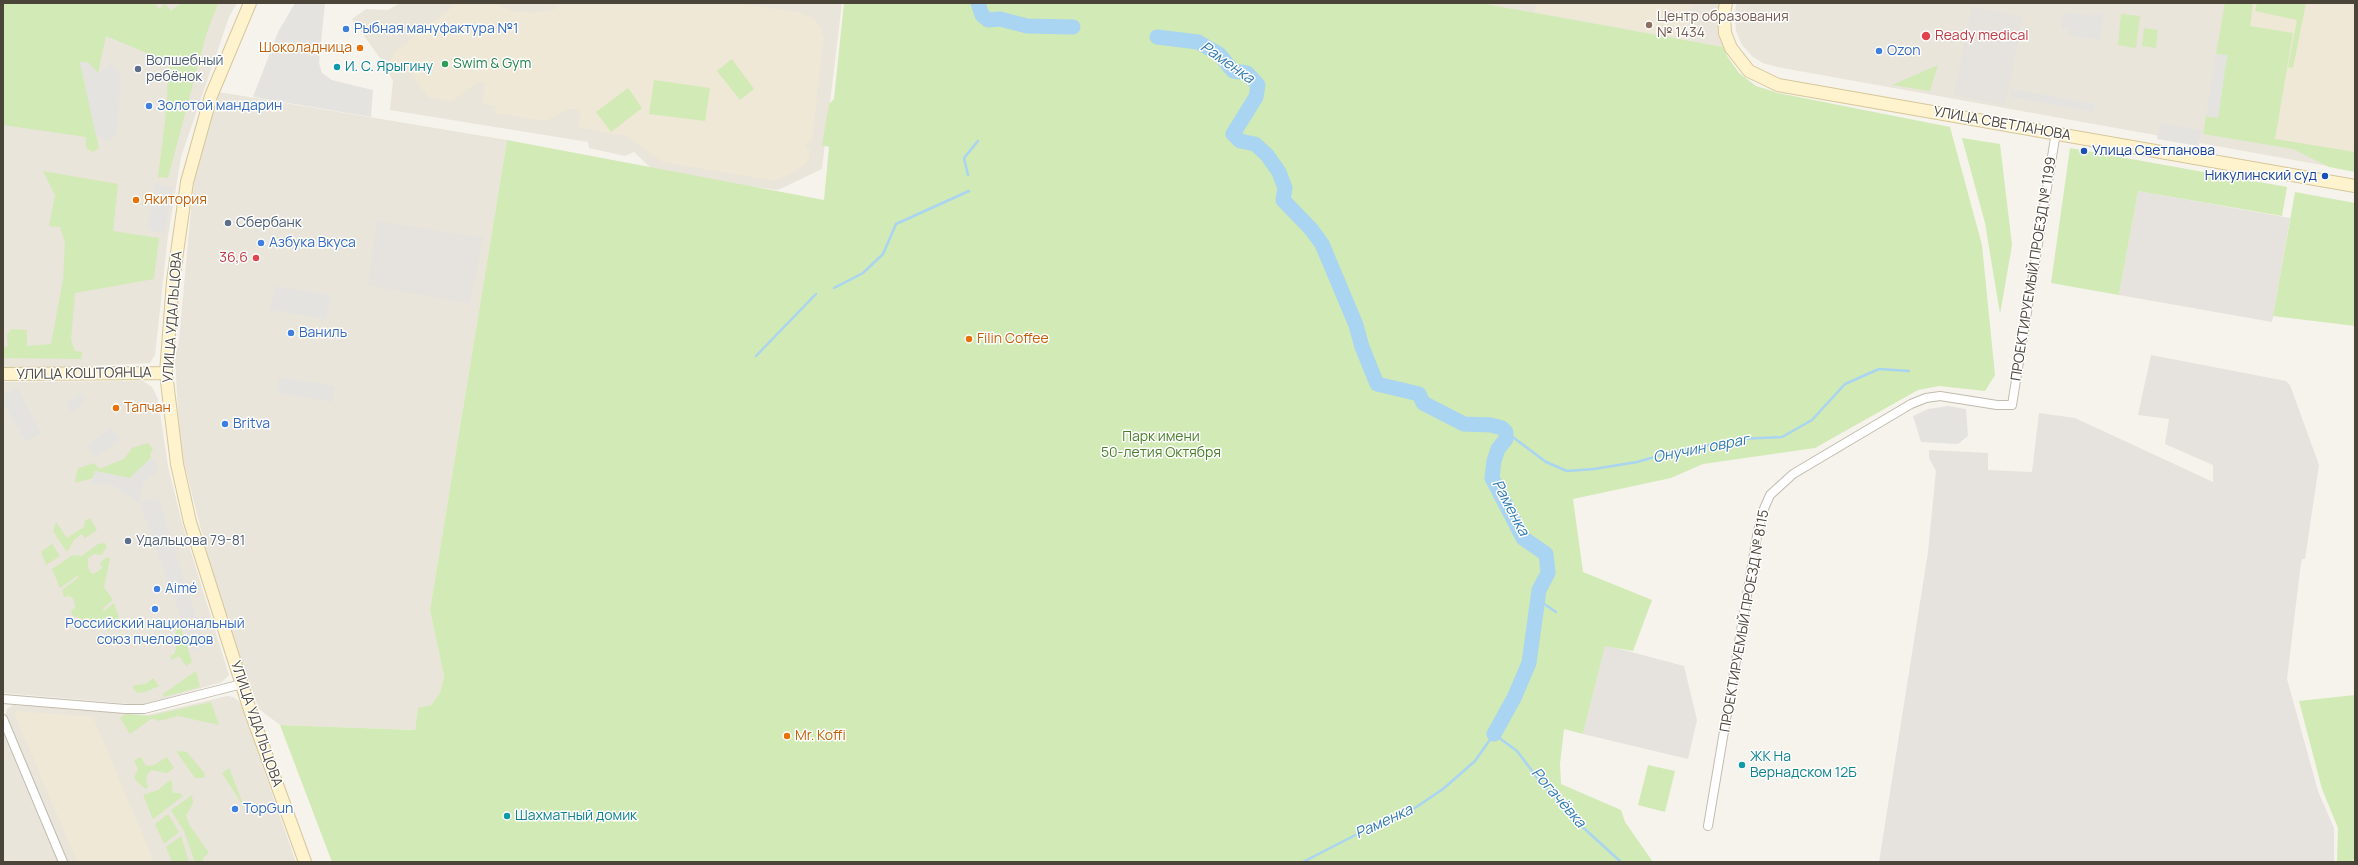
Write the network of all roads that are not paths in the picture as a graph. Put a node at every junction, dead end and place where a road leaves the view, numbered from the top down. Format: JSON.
{"nodes":[{"id":1,"x":250,"y":3,"type":"edge"},
{"id":2,"x":1726,"y":3,"type":"edge"},
{"id":3,"x":2056,"y":132,"type":"junction"},
{"id":4,"x":2355,"y":186,"type":"edge"},
{"id":5,"x":166,"y":373,"type":"junction"},
{"id":6,"x":3,"y":374,"type":"edge"},
{"id":7,"x":2012,"y":405,"type":"joint"},
{"id":8,"x":242,"y":684,"type":"junction"},
{"id":9,"x":3,"y":699,"type":"edge"},
{"id":10,"x":3,"y":719,"type":"edge"},
{"id":11,"x":1708,"y":826,"type":"dead end"},
{"id":12,"x":63,"y":862,"type":"edge"},
{"id":13,"x":305,"y":862,"type":"edge"}],
"edges":[{"from":1,"to":5,"type":"street","name":"УЛИЦА УДАЛЬЦОВА"},
{"from":2,"to":3,"type":"street","name":"УЛИЦА СВЕТЛАНОВА"},
{"from":3,"to":4,"type":"street","name":"УЛИЦА СВЕТЛАНОВА"},
{"from":3,"to":7,"type":"street","name":"ПРОЕКТИРУЕМЫЙ ПРОЕЗД № 1199"},
{"from":5,"to":6,"type":"street","name":"УЛИЦА КОШТОЯНЦА"},
{"from":5,"to":8,"type":"street","name":"УЛИЦА УДАЛЬЦОВА"},
{"from":7,"to":11,"type":"street","name":"ПРОЕКТИРУЕМЫЙ ПРОЕЗД № 8115"},
{"from":8,"to":9,"type":"street"},
{"from":8,"to":13,"type":"street","name":"УЛИЦА УДАЛЬЦОВА"},
{"from":10,"to":12,"type":"street"}]}
